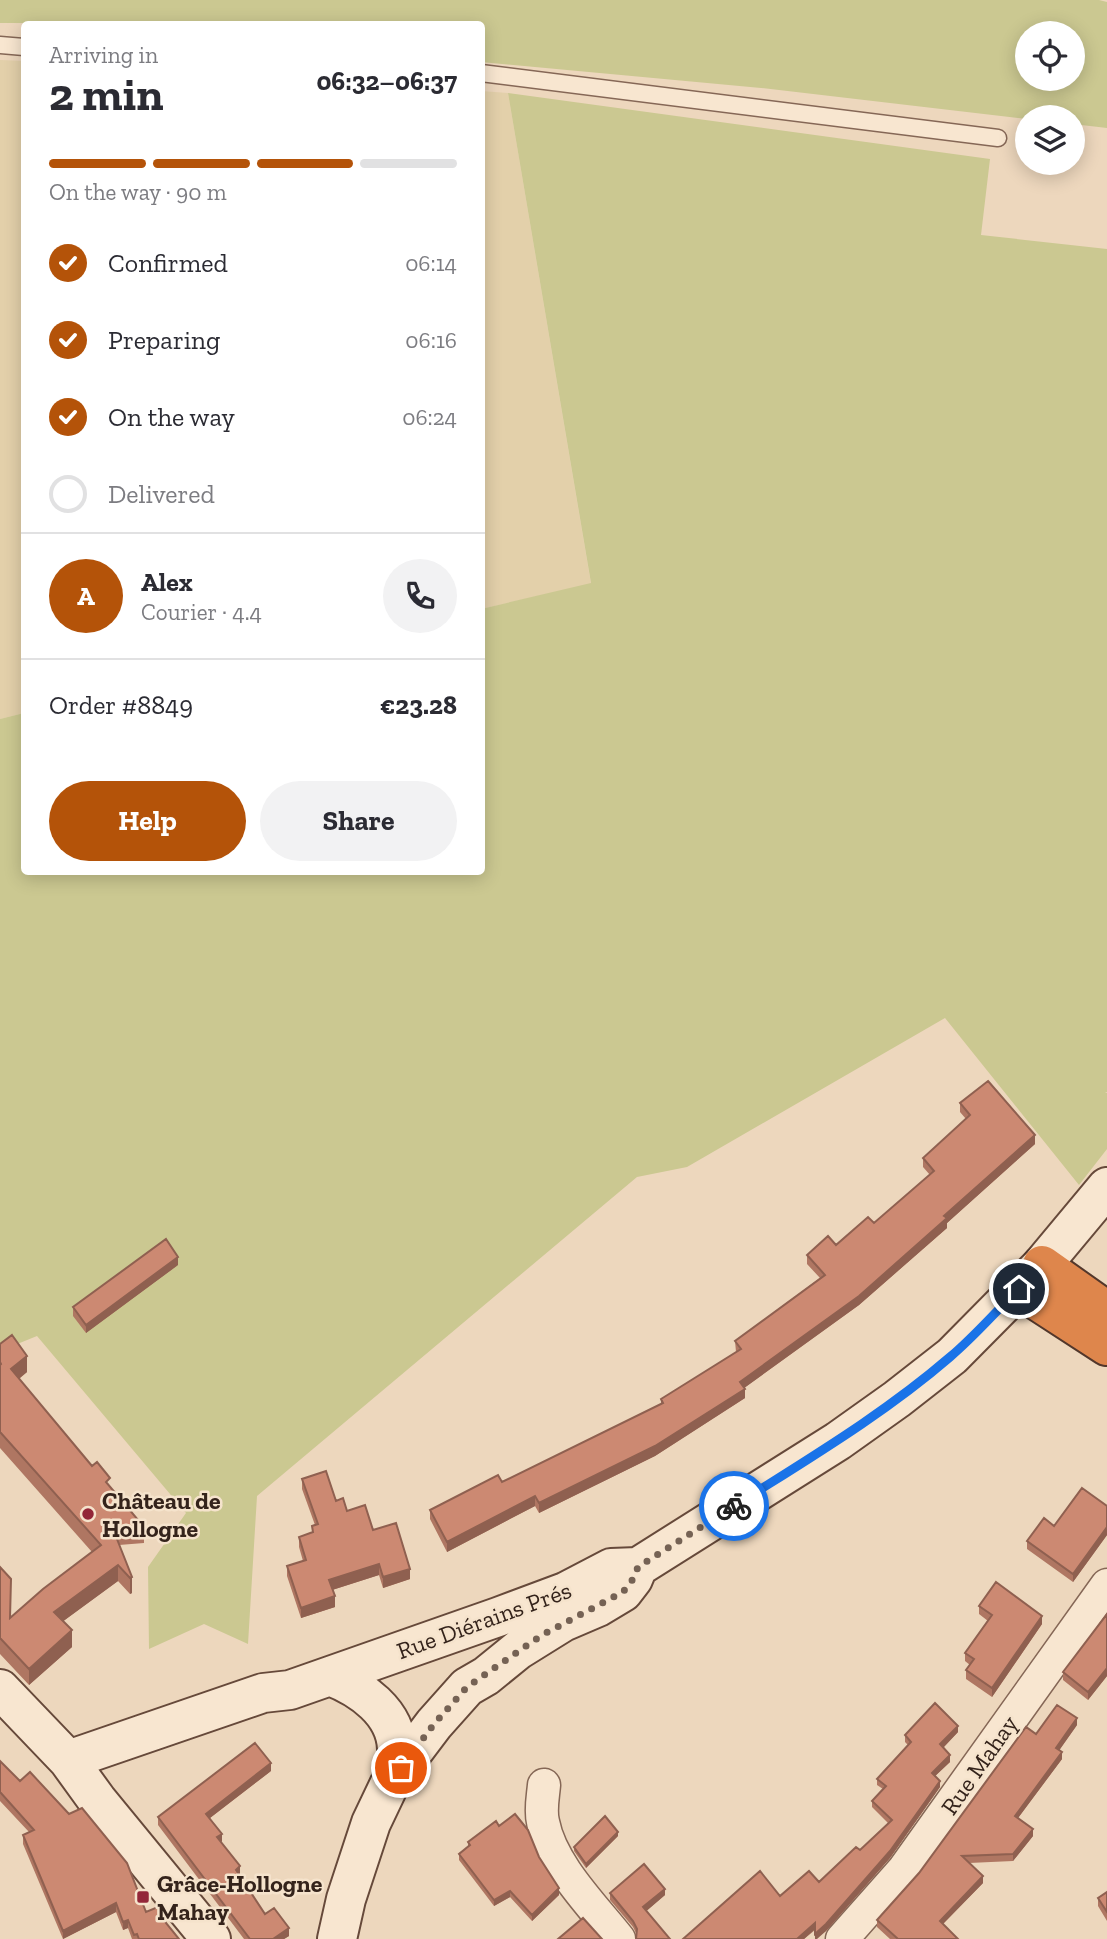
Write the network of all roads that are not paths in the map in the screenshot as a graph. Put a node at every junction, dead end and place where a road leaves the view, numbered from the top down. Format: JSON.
{"nodes":[{"id":1,"x":0,"y":45,"type":"edge"},
{"id":2,"x":21,"y":47,"type":"edge"},
{"id":3,"x":485,"y":74,"type":"edge"},
{"id":4,"x":998,"y":138,"type":"dead end"},
{"id":5,"x":1107,"y":1187,"type":"edge"},
{"id":6,"x":1030,"y":1277,"type":"junction"},
{"id":7,"x":1107,"y":1311,"type":"edge"},
{"id":8,"x":1107,"y":1346,"type":"edge"},
{"id":9,"x":638,"y":1567,"type":"junction"},
{"id":10,"x":1107,"y":1585,"type":"edge"},
{"id":11,"x":330,"y":1676,"type":"junction"},
{"id":12,"x":0,"y":1689,"type":"edge"},
{"id":13,"x":68,"y":1760,"type":"junction"},
{"id":14,"x":391,"y":1781,"type":"junction"},
{"id":15,"x":544,"y":1785,"type":"dead end"},
{"id":16,"x":173,"y":1890,"type":"junction"},
{"id":17,"x":192,"y":1939,"type":"edge"},
{"id":18,"x":211,"y":1939,"type":"edge"},
{"id":19,"x":337,"y":1939,"type":"edge"},
{"id":20,"x":619,"y":1939,"type":"edge"},
{"id":21,"x":842,"y":1939,"type":"edge"}],
"edges":[{"from":1,"to":2,"type":"lane"},
{"from":3,"to":4,"type":"lane"},
{"from":5,"to":6,"type":"main road","name":"Rue Diérains Prés"},
{"from":6,"to":7,"type":"highway"},
{"from":6,"to":8,"type":"highway"},
{"from":6,"to":9,"type":"main road","name":"Rue Diérains Prés"},
{"from":9,"to":11,"type":"main road","name":"Rue Diérains Prés"},
{"from":9,"to":14,"type":"main road","name":"Rue Diérains Prés"},
{"from":10,"to":21,"type":"street","name":"Rue Mahay"},
{"from":11,"to":13,"type":"main road","name":"Rue Diérains Prés"},
{"from":11,"to":14,"type":"main road","name":"Rue Diérains Prés"},
{"from":12,"to":13,"type":"main road"},
{"from":13,"to":16,"type":"main road"},
{"from":14,"to":19,"type":"main road","name":"Rue Diérains Prés"},
{"from":15,"to":20,"type":"street"},
{"from":16,"to":17,"type":"street"},
{"from":16,"to":18,"type":"main road"}]}
